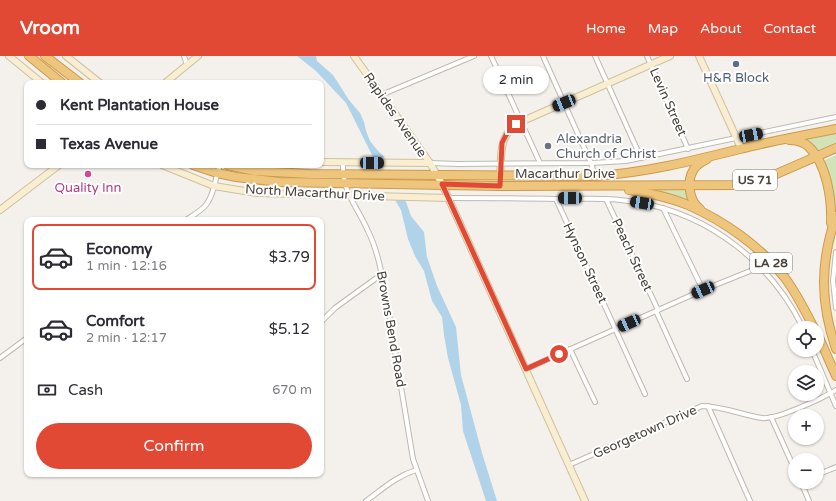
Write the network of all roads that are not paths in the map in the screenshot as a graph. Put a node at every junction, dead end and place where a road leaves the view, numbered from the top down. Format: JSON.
{"nodes":[{"id":1,"x":9,"y":56,"type":"edge"},
{"id":2,"x":29,"y":56,"type":"edge"},
{"id":3,"x":45,"y":56,"type":"edge"},
{"id":4,"x":66,"y":56,"type":"edge"},
{"id":5,"x":184,"y":56,"type":"edge"},
{"id":6,"x":198,"y":56,"type":"edge"},
{"id":7,"x":354,"y":56,"type":"edge"},
{"id":8,"x":474,"y":56,"type":"edge"},
{"id":9,"x":491,"y":56,"type":"edge"},
{"id":10,"x":543,"y":56,"type":"edge"},
{"id":11,"x":595,"y":56,"type":"edge"},
{"id":12,"x":647,"y":56,"type":"edge"},
{"id":13,"x":670,"y":56,"type":"edge"},
{"id":14,"x":699,"y":56,"type":"edge"},
{"id":15,"x":651,"y":64,"type":"junction"},
{"id":16,"x":187,"y":65,"type":"junction"},
{"id":17,"x":38,"y":80,"type":"edge"},
{"id":18,"x":58,"y":80,"type":"edge"},
{"id":19,"x":76,"y":80,"type":"edge"},
{"id":20,"x":96,"y":80,"type":"edge"},
{"id":21,"x":169,"y":80,"type":"edge"},
{"id":22,"x":607,"y":84,"type":"junction"},
{"id":23,"x":381,"y":95,"type":"junction"},
{"id":24,"x":564,"y":103,"type":"junction"},
{"id":25,"x":836,"y":117,"type":"edge"},
{"id":26,"x":520,"y":121,"type":"junction"},
{"id":27,"x":836,"y":129,"type":"edge"},
{"id":28,"x":735,"y":138,"type":"junction"},
{"id":29,"x":785,"y":139,"type":"junction"},
{"id":30,"x":740,"y":148,"type":"junction"},
{"id":31,"x":836,"y":148,"type":"edge"},
{"id":32,"x":688,"y":149,"type":"junction"},
{"id":33,"x":714,"y":155,"type":"junction"},
{"id":34,"x":816,"y":157,"type":"junction"},
{"id":35,"x":641,"y":158,"type":"junction"},
{"id":36,"x":324,"y":162,"type":"edge"},
{"id":37,"x":343,"y":162,"type":"junction"},
{"id":38,"x":430,"y":163,"type":"junction"},
{"id":39,"x":540,"y":163,"type":"junction"},
{"id":40,"x":591,"y":163,"type":"junction"},
{"id":41,"x":501,"y":164,"type":"junction"},
{"id":42,"x":55,"y":168,"type":"edge"},
{"id":43,"x":169,"y":168,"type":"edge"},
{"id":44,"x":242,"y":168,"type":"edge"},
{"id":45,"x":219,"y":169,"type":"edge"},
{"id":46,"x":342,"y":174,"type":"junction"},
{"id":47,"x":437,"y":174,"type":"junction"},
{"id":48,"x":500,"y":175,"type":"junction"},
{"id":49,"x":595,"y":176,"type":"junction"},
{"id":50,"x":344,"y":183,"type":"junction"},
{"id":51,"x":442,"y":184,"type":"junction"},
{"id":52,"x":690,"y":185,"type":"junction"},
{"id":53,"x":214,"y":186,"type":"junction"},
{"id":54,"x":500,"y":186,"type":"junction"},
{"id":55,"x":586,"y":186,"type":"junction"},
{"id":56,"x":348,"y":195,"type":"junction"},
{"id":57,"x":449,"y":198,"type":"junction"},
{"id":58,"x":556,"y":198,"type":"junction"},
{"id":59,"x":606,"y":199,"type":"junction"},
{"id":60,"x":663,"y":208,"type":"junction"},
{"id":61,"x":0,"y":210,"type":"edge"},
{"id":62,"x":709,"y":216,"type":"junction"},
{"id":63,"x":836,"y":216,"type":"edge"},
{"id":64,"x":190,"y":217,"type":"edge"},
{"id":65,"x":831,"y":231,"type":"junction"},
{"id":66,"x":836,"y":252,"type":"edge"},
{"id":67,"x":762,"y":269,"type":"junction"},
{"id":68,"x":382,"y":274,"type":"junction"},
{"id":69,"x":703,"y":290,"type":"junction"},
{"id":70,"x":836,"y":308,"type":"edge"},
{"id":71,"x":657,"y":311,"type":"junction"},
{"id":72,"x":324,"y":319,"type":"edge"},
{"id":73,"x":798,"y":321,"type":"edge"},
{"id":74,"x":811,"y":321,"type":"edge"},
{"id":75,"x":616,"y":329,"type":"junction"},
{"id":76,"x":24,"y":340,"type":"edge"},
{"id":77,"x":824,"y":342,"type":"edge"},
{"id":78,"x":570,"y":349,"type":"junction"},
{"id":79,"x":824,"y":349,"type":"edge"},
{"id":80,"x":836,"y":349,"type":"edge"},
{"id":81,"x":815,"y":357,"type":"edge"},
{"id":82,"x":0,"y":358,"type":"edge"},
{"id":83,"x":836,"y":362,"type":"edge"},
{"id":84,"x":526,"y":369,"type":"junction"},
{"id":85,"x":836,"y":376,"type":"edge"},
{"id":86,"x":687,"y":379,"type":"dead end"},
{"id":87,"x":836,"y":390,"type":"edge"},
{"id":88,"x":831,"y":393,"type":"junction"},
{"id":89,"x":645,"y":394,"type":"dead end"},
{"id":90,"x":595,"y":402,"type":"dead end"},
{"id":91,"x":708,"y":406,"type":"junction"},
{"id":92,"x":836,"y":406,"type":"edge"},
{"id":93,"x":771,"y":418,"type":"junction"},
{"id":94,"x":788,"y":455,"type":"edge"},
{"id":95,"x":570,"y":465,"type":"junction"},
{"id":96,"x":836,"y":467,"type":"edge"},
{"id":97,"x":416,"y":470,"type":"junction"},
{"id":98,"x":824,"y":472,"type":"edge"},
{"id":99,"x":804,"y":489,"type":"edge"},
{"id":100,"x":366,"y":501,"type":"edge"},
{"id":101,"x":428,"y":501,"type":"edge"},
{"id":102,"x":586,"y":501,"type":"edge"},
{"id":103,"x":750,"y":501,"type":"edge"},
{"id":104,"x":809,"y":501,"type":"edge"}],
"edges":[{"from":1,"to":17,"type":"street"},
{"from":2,"to":18,"type":"highway"},
{"from":3,"to":19,"type":"highway"},
{"from":4,"to":20,"type":"street"},
{"from":5,"to":16,"type":"street"},
{"from":6,"to":16,"type":"street"},
{"from":7,"to":23,"type":"street","name":"Rapides Avenue"},
{"from":8,"to":23,"type":"street"},
{"from":9,"to":26,"type":"street"},
{"from":10,"to":24,"type":"street"},
{"from":11,"to":22,"type":"street"},
{"from":12,"to":15,"type":"street","name":"Levin Street"},
{"from":13,"to":15,"type":"street"},
{"from":14,"to":28,"type":"street"},
{"from":15,"to":22,"type":"street"},
{"from":15,"to":32,"type":"street","name":"Levin Street"},
{"from":16,"to":21,"type":"street"},
{"from":22,"to":24,"type":"street"},
{"from":22,"to":35,"type":"street"},
{"from":23,"to":38,"type":"street","name":"Rapides Avenue"},
{"from":24,"to":26,"type":"street"},
{"from":24,"to":40,"type":"street"},
{"from":25,"to":28,"type":"street","name":"Macarthur Drive"},
{"from":26,"to":39,"type":"street"},
{"from":26,"to":41,"type":"street"},
{"from":27,"to":29,"type":"highway","name":"Macarthur Drive","number":"US 71"},
{"from":28,"to":30,"type":"street"},
{"from":28,"to":32,"type":"street","name":"Macarthur Drive"},
{"from":29,"to":30,"type":"highway","name":"Macarthur Drive","number":"US 71"},
{"from":29,"to":34,"type":"highway"},
{"from":30,"to":33,"type":"highway","name":"Macarthur Drive","number":"US 71"},
{"from":31,"to":34,"type":"highway","name":"Macarthur Drive","number":"US 71"},
{"from":32,"to":35,"type":"street","name":"Macarthur Drive"},
{"from":33,"to":49,"type":"highway","name":"Macarthur Drive","number":"US 71"},
{"from":33,"to":52,"type":"highway"},
{"from":34,"to":52,"type":"highway","name":"Macarthur Drive","number":"US 71"},
{"from":34,"to":65,"type":"highway"},
{"from":35,"to":40,"type":"street","name":"Macarthur Drive"},
{"from":36,"to":37,"type":"street"},
{"from":37,"to":38,"type":"street"},
{"from":37,"to":46,"type":"street","name":"Browns Bend Road"},
{"from":38,"to":41,"type":"street","name":"Macarthur Drive"},
{"from":38,"to":47,"type":"street","name":"Rapides Avenue"},
{"from":39,"to":40,"type":"street","name":"Macarthur Drive"},
{"from":39,"to":41,"type":"street","name":"Macarthur Drive"},
{"from":40,"to":49,"type":"street"},
{"from":41,"to":48,"type":"street"},
{"from":42,"to":61,"type":"street"},
{"from":43,"to":53,"type":"street","name":"North Macarthur Drive"},
{"from":44,"to":46,"type":"highway","name":"Macarthur Drive","number":"US 71"},
{"from":45,"to":50,"type":"highway","name":"Macarthur Drive","number":"US 71"},
{"from":45,"to":53,"type":"street"},
{"from":46,"to":47,"type":"highway","name":"Macarthur Drive","number":"US 71"},
{"from":46,"to":50,"type":"street","name":"Browns Bend Road"},
{"from":47,"to":48,"type":"highway","name":"Macarthur Drive","number":"US 71"},
{"from":47,"to":51,"type":"street","name":"Rapides Avenue"},
{"from":48,"to":49,"type":"highway","name":"Macarthur Drive","number":"US 71"},
{"from":48,"to":54,"type":"highway"},
{"from":50,"to":51,"type":"highway","name":"Macarthur Drive","number":"US 71"},
{"from":50,"to":56,"type":"street","name":"Browns Bend Road"},
{"from":51,"to":54,"type":"highway","name":"Macarthur Drive","number":"US 71"},
{"from":51,"to":57,"type":"street","name":"Rapides Avenue"},
{"from":52,"to":55,"type":"highway","name":"Macarthur Drive","number":"US 71"},
{"from":52,"to":62,"type":"highway"},
{"from":53,"to":56,"type":"street","name":"North Macarthur Drive"},
{"from":53,"to":64,"type":"street"},
{"from":54,"to":55,"type":"highway","name":"Macarthur Drive","number":"US 71"},
{"from":55,"to":62,"type":"highway","number":"LA 28"},
{"from":56,"to":57,"type":"street","name":"North Macarthur Drive"},
{"from":56,"to":68,"type":"street","name":"Browns Bend Road"},
{"from":57,"to":58,"type":"street","name":"Macarthur Drive"},
{"from":57,"to":84,"type":"street","name":"Rapides Avenue"},
{"from":58,"to":59,"type":"street","name":"Macarthur Drive"},
{"from":58,"to":75,"type":"street","name":"Hynson Street"},
{"from":59,"to":60,"type":"street","name":"Macarthur Drive"},
{"from":59,"to":71,"type":"street","name":"Peach Street"},
{"from":60,"to":67,"type":"street","name":"Macarthur Drive"},
{"from":60,"to":69,"type":"street"},
{"from":62,"to":74,"type":"highway","number":"LA 28"},
{"from":63,"to":65,"type":"highway"},
{"from":65,"to":80,"type":"highway"},
{"from":66,"to":70,"type":"street"},
{"from":67,"to":69,"type":"street"},
{"from":67,"to":73,"type":"street","name":"Macarthur Drive"},
{"from":68,"to":72,"type":"street"},
{"from":68,"to":97,"type":"street","name":"Browns Bend Road"},
{"from":69,"to":71,"type":"street"},
{"from":71,"to":75,"type":"street"},
{"from":71,"to":86,"type":"street","name":"Peach Street"},
{"from":75,"to":78,"type":"street"},
{"from":75,"to":89,"type":"street","name":"Hynson Street"},
{"from":76,"to":82,"type":"street"},
{"from":77,"to":83,"type":"highway"},
{"from":78,"to":84,"type":"street"},
{"from":78,"to":90,"type":"street"},
{"from":79,"to":85,"type":"highway"},
{"from":81,"to":88,"type":"street"},
{"from":84,"to":95,"type":"street","name":"Rapides Avenue"},
{"from":87,"to":88,"type":"street","name":"Georgetown Drive"},
{"from":88,"to":92,"type":"street"},
{"from":88,"to":93,"type":"street","name":"Georgetown Drive"},
{"from":91,"to":93,"type":"street","name":"Georgetown Drive"},
{"from":91,"to":95,"type":"street","name":"Georgetown Drive"},
{"from":91,"to":103,"type":"street"},
{"from":93,"to":94,"type":"street"},
{"from":95,"to":102,"type":"street","name":"Rapides Avenue"},
{"from":96,"to":98,"type":"street"},
{"from":97,"to":100,"type":"street"},
{"from":97,"to":101,"type":"street","name":"Browns Bend Road"},
{"from":99,"to":104,"type":"street"}]}
